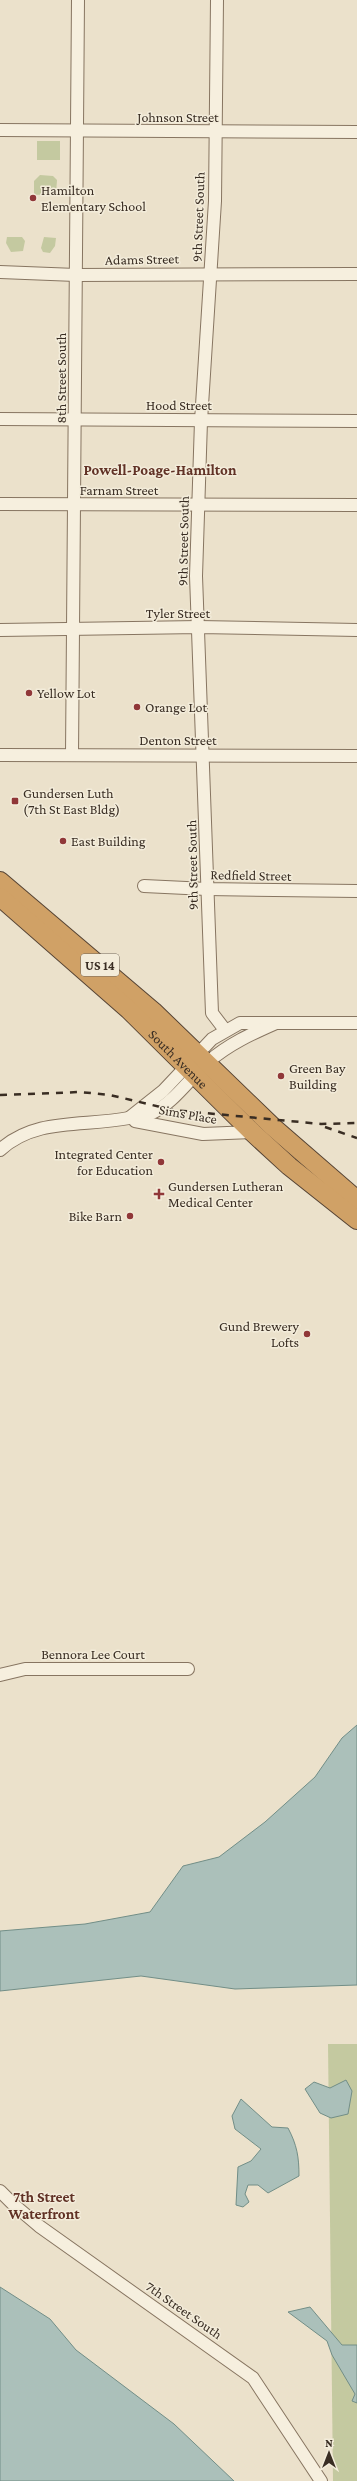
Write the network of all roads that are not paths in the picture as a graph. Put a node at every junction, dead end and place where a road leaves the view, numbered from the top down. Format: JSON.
{"nodes":[{"id":1,"x":78,"y":0,"type":"edge"},
{"id":2,"x":217,"y":0,"type":"edge"},
{"id":3,"x":0,"y":130,"type":"edge"},
{"id":4,"x":75,"y":131,"type":"junction"},
{"id":5,"x":216,"y":132,"type":"junction"},
{"id":6,"x":357,"y":132,"type":"edge"},
{"id":7,"x":0,"y":272,"type":"edge"},
{"id":8,"x":211,"y":273,"type":"junction"},
{"id":9,"x":357,"y":274,"type":"edge"},
{"id":10,"x":76,"y":275,"type":"junction"},
{"id":11,"x":0,"y":419,"type":"edge"},
{"id":12,"x":76,"y":420,"type":"junction"},
{"id":13,"x":201,"y":420,"type":"junction"},
{"id":14,"x":357,"y":421,"type":"edge"},
{"id":15,"x":0,"y":504,"type":"edge"},
{"id":16,"x":73,"y":505,"type":"junction"},
{"id":17,"x":198,"y":505,"type":"junction"},
{"id":18,"x":357,"y":505,"type":"edge"},
{"id":19,"x":199,"y":627,"type":"junction"},
{"id":20,"x":74,"y":629,"type":"junction"},
{"id":21,"x":0,"y":630,"type":"edge"},
{"id":22,"x":357,"y":630,"type":"edge"},
{"id":23,"x":0,"y":755,"type":"edge"},
{"id":24,"x":72,"y":755,"type":"junction"},
{"id":25,"x":203,"y":755,"type":"junction"},
{"id":26,"x":357,"y":756,"type":"edge"},
{"id":27,"x":0,"y":881,"type":"edge"},
{"id":28,"x":144,"y":886,"type":"dead end"},
{"id":29,"x":207,"y":889,"type":"junction"},
{"id":30,"x":357,"y":891,"type":"edge"},
{"id":31,"x":0,"y":897,"type":"edge"},
{"id":32,"x":276,"y":1023,"type":"junction"},
{"id":33,"x":357,"y":1023,"type":"edge"},
{"id":34,"x":225,"y":1030,"type":"junction"},
{"id":35,"x":197,"y":1064,"type":"junction"},
{"id":36,"x":124,"y":1119,"type":"junction"},
{"id":37,"x":252,"y":1132,"type":"junction"},
{"id":38,"x":0,"y":1150,"type":"edge"},
{"id":39,"x":357,"y":1200,"type":"edge"},
{"id":40,"x":357,"y":1220,"type":"edge"},
{"id":41,"x":188,"y":1669,"type":"dead end"},
{"id":42,"x":0,"y":1675,"type":"edge"},
{"id":43,"x":0,"y":2190,"type":"edge"},
{"id":44,"x":321,"y":2481,"type":"edge"}],
"edges":[{"from":1,"to":4,"type":"street","name":"8th Street South"},
{"from":2,"to":5,"type":"street","name":"9th Street South"},
{"from":3,"to":4,"type":"street","name":"Johnson Street"},
{"from":4,"to":5,"type":"street","name":"Johnson Street"},
{"from":4,"to":10,"type":"street","name":"8th Street South"},
{"from":5,"to":6,"type":"street","name":"Johnson Street"},
{"from":5,"to":8,"type":"street","name":"9th Street South"},
{"from":7,"to":10,"type":"street","name":"Adams Street"},
{"from":8,"to":9,"type":"street","name":"Adams Street"},
{"from":8,"to":10,"type":"street","name":"Adams Street"},
{"from":8,"to":13,"type":"street","name":"9th Street South"},
{"from":10,"to":12,"type":"street","name":"8th Street South"},
{"from":11,"to":12,"type":"street","name":"Hood Street"},
{"from":12,"to":13,"type":"street","name":"Hood Street"},
{"from":12,"to":16,"type":"street","name":"8th Street South"},
{"from":13,"to":14,"type":"street","name":"Hood Street"},
{"from":13,"to":17,"type":"street","name":"9th Street South"},
{"from":15,"to":16,"type":"street","name":"Farnam Street"},
{"from":16,"to":17,"type":"street","name":"Farnam Street"},
{"from":16,"to":20,"type":"street","name":"8th Street South"},
{"from":17,"to":18,"type":"street","name":"Farnam Street"},
{"from":17,"to":19,"type":"street","name":"9th Street South"},
{"from":19,"to":20,"type":"street","name":"Tyler Street"},
{"from":19,"to":22,"type":"street","name":"Tyler Street"},
{"from":19,"to":25,"type":"street","name":"9th Street South"},
{"from":20,"to":21,"type":"street","name":"Tyler Street"},
{"from":20,"to":24,"type":"street","name":"8th Street South"},
{"from":23,"to":24,"type":"street","name":"Denton Street"},
{"from":24,"to":25,"type":"street","name":"Denton Street"},
{"from":25,"to":26,"type":"street","name":"Denton Street"},
{"from":25,"to":29,"type":"street","name":"9th Street South"},
{"from":27,"to":35,"type":"highway","name":"South Avenue","number":"US 14"},
{"from":28,"to":29,"type":"street","name":"Redfield Street"},
{"from":29,"to":30,"type":"street","name":"Redfield Street"},
{"from":29,"to":34,"type":"street","name":"9th Street South"},
{"from":31,"to":35,"type":"highway","name":"South Avenue","number":"US 14"},
{"from":32,"to":33,"type":"street"},
{"from":32,"to":34,"type":"street"},
{"from":32,"to":35,"type":"street"},
{"from":34,"to":35,"type":"street"},
{"from":35,"to":36,"type":"street","name":"Sims Place"},
{"from":35,"to":37,"type":"highway","name":"South Avenue","number":"US 14"},
{"from":35,"to":39,"type":"highway","name":"South Avenue","number":"US 14"},
{"from":36,"to":37,"type":"street","name":"Sims Place"},
{"from":36,"to":38,"type":"street","name":"Sims Place"},
{"from":37,"to":40,"type":"highway","name":"South Avenue","number":"US 14"},
{"from":41,"to":42,"type":"street","name":"Bennora Lee Court"},
{"from":43,"to":44,"type":"street","name":"7th Street South"}]}
